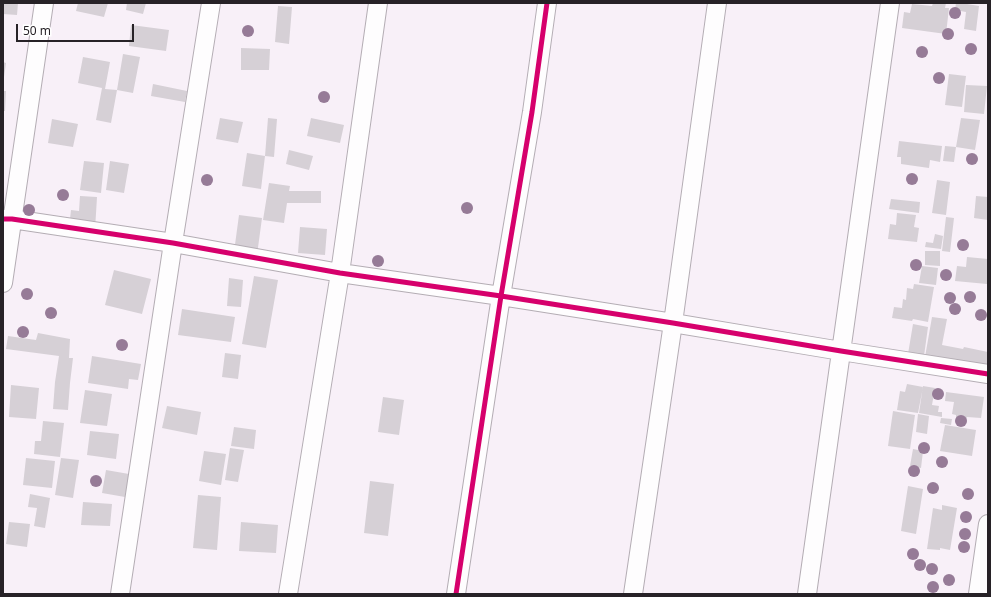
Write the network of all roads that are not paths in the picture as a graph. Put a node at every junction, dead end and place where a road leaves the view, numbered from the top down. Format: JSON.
{"nodes":[{"id":1,"x":44,"y":3,"type":"edge"},
{"id":2,"x":211,"y":3,"type":"edge"},
{"id":3,"x":378,"y":3,"type":"edge"},
{"id":4,"x":547,"y":3,"type":"edge"},
{"id":5,"x":717,"y":3,"type":"edge"},
{"id":6,"x":890,"y":3,"type":"edge"},
{"id":7,"x":7,"y":219,"type":"edge"},
{"id":8,"x":173,"y":243,"type":"junction"},
{"id":9,"x":340,"y":274,"type":"junction"},
{"id":10,"x":3,"y":283,"type":"edge"},
{"id":11,"x":501,"y":296,"type":"junction"},
{"id":12,"x":673,"y":323,"type":"junction"},
{"id":13,"x":841,"y":351,"type":"junction"},
{"id":14,"x":988,"y":374,"type":"edge"},
{"id":15,"x":988,"y":524,"type":"edge"},
{"id":16,"x":120,"y":594,"type":"edge"},
{"id":17,"x":288,"y":594,"type":"edge"},
{"id":18,"x":456,"y":594,"type":"edge"},
{"id":19,"x":633,"y":594,"type":"edge"},
{"id":20,"x":806,"y":594,"type":"edge"},
{"id":21,"x":978,"y":594,"type":"edge"}],
"edges":[{"from":1,"to":7,"type":"street"},
{"from":2,"to":8,"type":"street"},
{"from":3,"to":9,"type":"street"},
{"from":4,"to":11,"type":"street"},
{"from":5,"to":12,"type":"street"},
{"from":6,"to":13,"type":"street"},
{"from":7,"to":8,"type":"street"},
{"from":7,"to":10,"type":"street"},
{"from":8,"to":9,"type":"street"},
{"from":8,"to":16,"type":"street"},
{"from":9,"to":11,"type":"street"},
{"from":9,"to":17,"type":"street"},
{"from":11,"to":12,"type":"street"},
{"from":11,"to":18,"type":"street"},
{"from":12,"to":13,"type":"street"},
{"from":12,"to":19,"type":"street"},
{"from":13,"to":14,"type":"street"},
{"from":13,"to":20,"type":"street"},
{"from":15,"to":21,"type":"street"}]}
